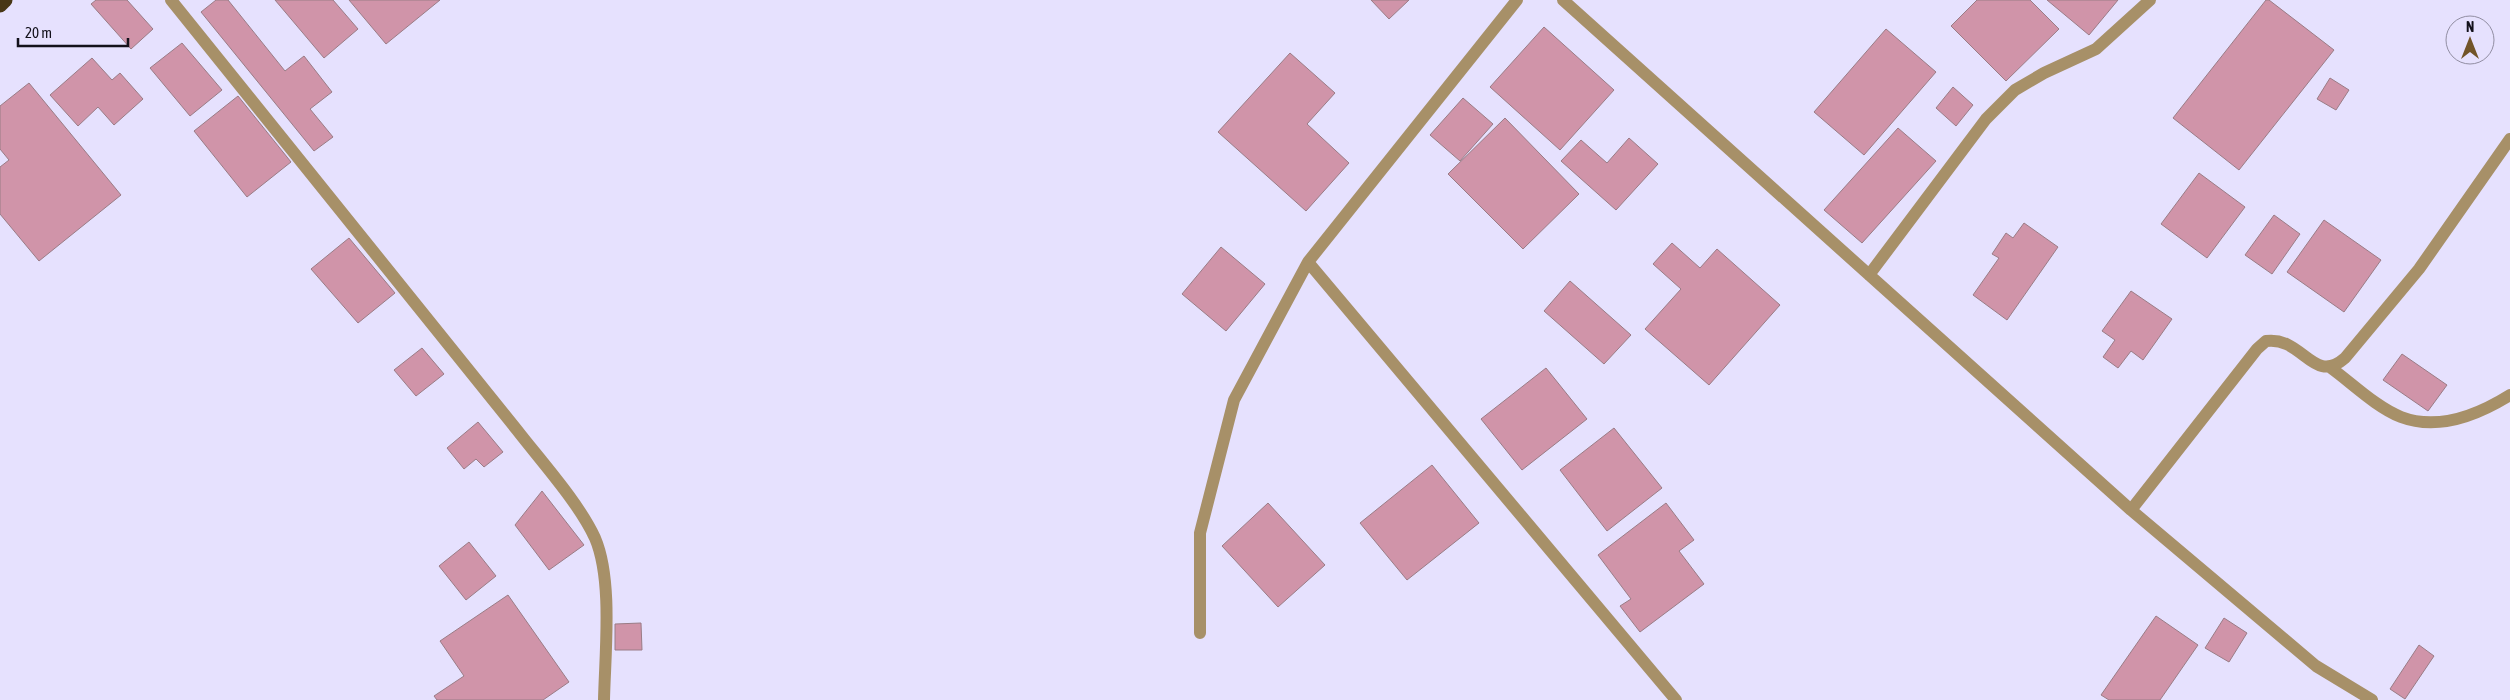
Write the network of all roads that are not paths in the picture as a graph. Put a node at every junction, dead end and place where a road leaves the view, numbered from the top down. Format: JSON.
{"nodes":[{"id":1,"x":5,"y":0,"type":"edge"},
{"id":2,"x":171,"y":0,"type":"edge"},
{"id":3,"x":1517,"y":0,"type":"edge"},
{"id":4,"x":1563,"y":0,"type":"edge"},
{"id":5,"x":2150,"y":0,"type":"edge"},
{"id":6,"x":0,"y":4,"type":"edge"},
{"id":7,"x":2510,"y":139,"type":"edge"},
{"id":8,"x":1308,"y":262,"type":"junction"},
{"id":9,"x":1869,"y":275,"type":"junction"},
{"id":10,"x":2332,"y":368,"type":"junction"},
{"id":11,"x":2510,"y":395,"type":"edge"},
{"id":12,"x":2131,"y":510,"type":"junction"},
{"id":13,"x":1200,"y":633,"type":"dead end"},
{"id":14,"x":604,"y":700,"type":"edge"},
{"id":15,"x":1676,"y":700,"type":"edge"},
{"id":16,"x":2372,"y":700,"type":"edge"}],
"edges":[{"from":1,"to":6,"type":"highway"},
{"from":2,"to":14,"type":"street"},
{"from":3,"to":8,"type":"street"},
{"from":4,"to":9,"type":"street"},
{"from":5,"to":9,"type":"street"},
{"from":7,"to":10,"type":"street"},
{"from":8,"to":13,"type":"street"},
{"from":8,"to":15,"type":"street"},
{"from":9,"to":12,"type":"street"},
{"from":10,"to":11,"type":"street"},
{"from":10,"to":12,"type":"street"},
{"from":12,"to":16,"type":"street"}]}
